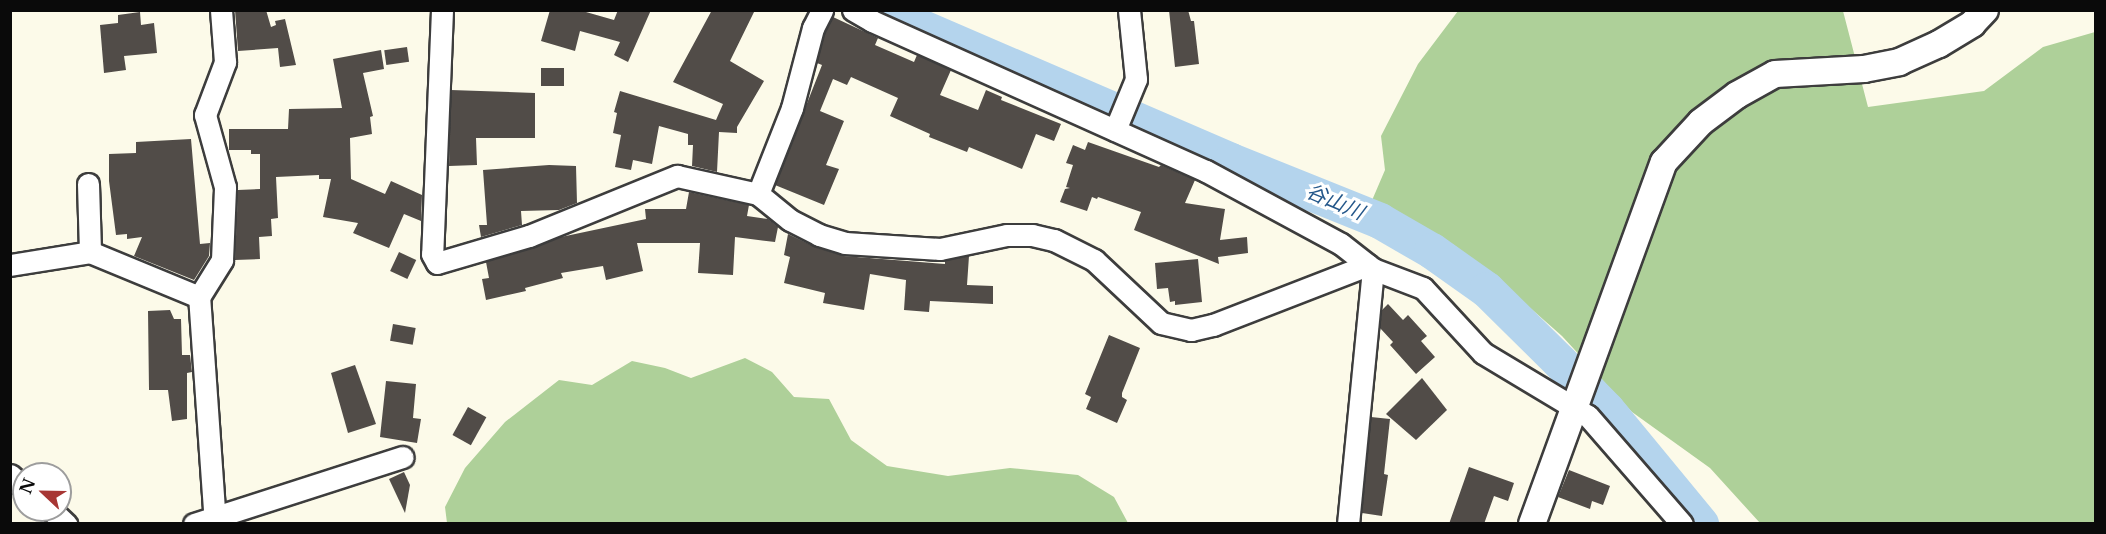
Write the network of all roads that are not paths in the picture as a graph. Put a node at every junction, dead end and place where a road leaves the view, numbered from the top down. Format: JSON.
{"nodes":[{"id":1,"x":221,"y":10,"type":"edge"},
{"id":2,"x":442,"y":10,"type":"edge"},
{"id":3,"x":822,"y":10,"type":"edge"},
{"id":4,"x":853,"y":10,"type":"edge"},
{"id":5,"x":1129,"y":10,"type":"edge"},
{"id":6,"x":1985,"y":10,"type":"edge"},
{"id":7,"x":1115,"y":129,"type":"junction"},
{"id":8,"x":88,"y":184,"type":"dead end"},
{"id":9,"x":758,"y":194,"type":"junction"},
{"id":10,"x":90,"y":252,"type":"junction"},
{"id":11,"x":10,"y":265,"type":"edge"},
{"id":12,"x":1371,"y":267,"type":"junction"},
{"id":13,"x":199,"y":297,"type":"junction"},
{"id":14,"x":1575,"y":402,"type":"junction"},
{"id":15,"x":403,"y":457,"type":"dead end"},
{"id":16,"x":215,"y":520,"type":"edge"},
{"id":17,"x":194,"y":524,"type":"edge"},
{"id":18,"x":1348,"y":524,"type":"edge"},
{"id":19,"x":1532,"y":524,"type":"edge"},
{"id":20,"x":1682,"y":524,"type":"edge"}],
"edges":[{"from":1,"to":13,"type":"street"},
{"from":2,"to":9,"type":"street"},
{"from":3,"to":9,"type":"street"},
{"from":4,"to":7,"type":"street"},
{"from":5,"to":7,"type":"street"},
{"from":6,"to":14,"type":"street"},
{"from":7,"to":12,"type":"street"},
{"from":8,"to":10,"type":"street"},
{"from":9,"to":12,"type":"street"},
{"from":10,"to":11,"type":"street"},
{"from":10,"to":13,"type":"street"},
{"from":12,"to":14,"type":"street"},
{"from":12,"to":18,"type":"street"},
{"from":13,"to":16,"type":"street"},
{"from":14,"to":19,"type":"street"},
{"from":14,"to":20,"type":"street"},
{"from":15,"to":16,"type":"street"},
{"from":16,"to":17,"type":"street"}]}
